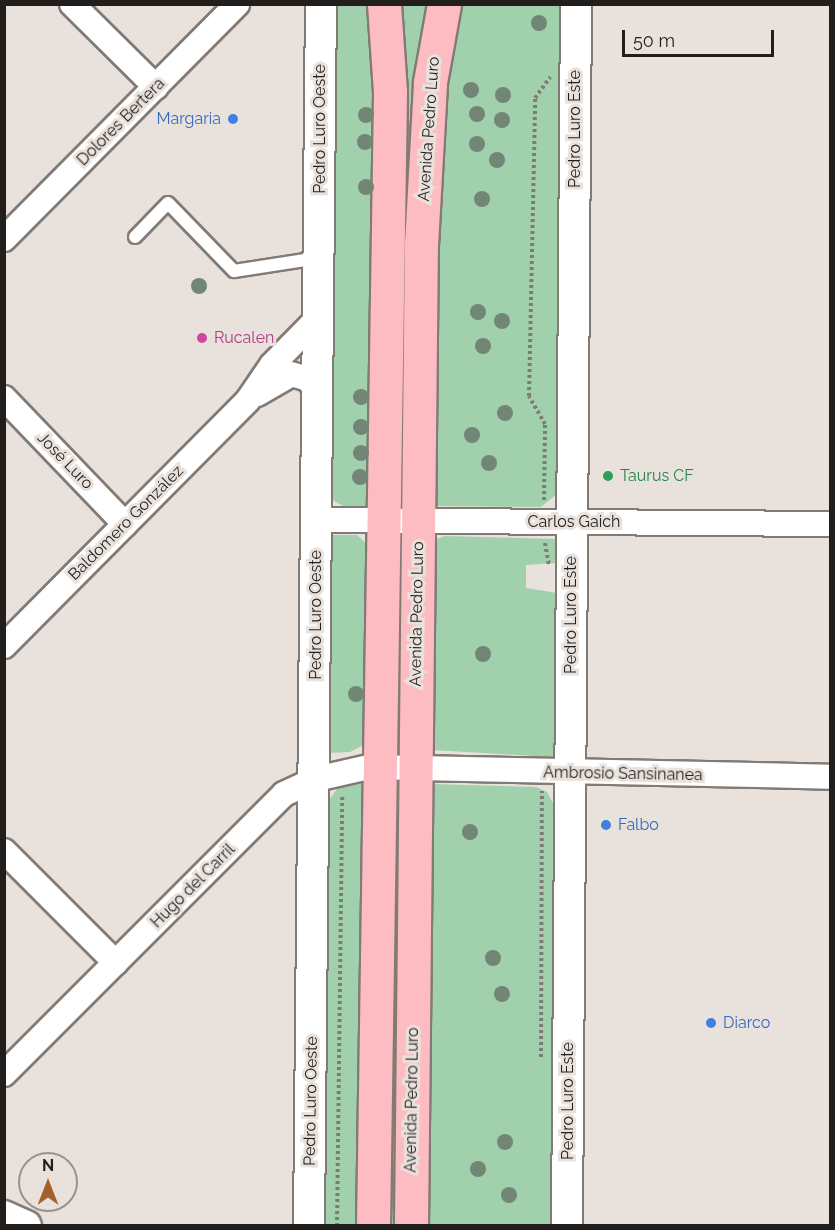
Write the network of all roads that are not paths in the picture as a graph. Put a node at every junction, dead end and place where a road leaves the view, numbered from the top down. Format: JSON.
{"nodes":[{"id":1,"x":72,"y":4,"type":"edge"},
{"id":2,"x":237,"y":4,"type":"edge"},
{"id":3,"x":321,"y":4,"type":"edge"},
{"id":4,"x":384,"y":4,"type":"edge"},
{"id":5,"x":444,"y":4,"type":"edge"},
{"id":6,"x":576,"y":4,"type":"edge"},
{"id":7,"x":156,"y":87,"type":"junction"},
{"id":8,"x":135,"y":237,"type":"dead end"},
{"id":9,"x":4,"y":239,"type":"edge"},
{"id":10,"x":319,"y":258,"type":"junction"},
{"id":11,"x":318,"y":318,"type":"junction"},
{"id":12,"x":318,"y":393,"type":"junction"},
{"id":13,"x":4,"y":398,"type":"edge"},
{"id":14,"x":248,"y":400,"type":"junction"},
{"id":15,"x":317,"y":520,"type":"junction"},
{"id":16,"x":381,"y":520,"type":"junction"},
{"id":17,"x":418,"y":521,"type":"junction"},
{"id":18,"x":572,"y":522,"type":"junction"},
{"id":19,"x":125,"y":524,"type":"junction"},
{"id":20,"x":831,"y":524,"type":"edge"},
{"id":21,"x":4,"y":646,"type":"edge"},
{"id":22,"x":378,"y":767,"type":"junction"},
{"id":23,"x":416,"y":769,"type":"junction"},
{"id":24,"x":570,"y":774,"type":"junction"},
{"id":25,"x":831,"y":777,"type":"edge"},
{"id":26,"x":329,"y":782,"type":"junction"},
{"id":27,"x":4,"y":851,"type":"edge"},
{"id":28,"x":116,"y":963,"type":"junction"},
{"id":29,"x":4,"y":1074,"type":"edge"},
{"id":30,"x":4,"y":1216,"type":"edge"},
{"id":31,"x":26,"y":1226,"type":"edge"},
{"id":32,"x":309,"y":1226,"type":"edge"},
{"id":33,"x":373,"y":1226,"type":"edge"},
{"id":34,"x":411,"y":1226,"type":"edge"},
{"id":35,"x":567,"y":1226,"type":"edge"}],
"edges":[{"from":1,"to":7,"type":"street"},
{"from":2,"to":7,"type":"street","name":"Dolores Bertera"},
{"from":3,"to":10,"type":"street","name":"Pedro Luro Oeste"},
{"from":4,"to":16,"type":"main road"},
{"from":5,"to":17,"type":"main road","name":"Avenida Pedro Luro"},
{"from":6,"to":18,"type":"street","name":"Pedro Luro Este"},
{"from":7,"to":9,"type":"street","name":"Dolores Bertera"},
{"from":8,"to":10,"type":"lane"},
{"from":10,"to":11,"type":"street","name":"Pedro Luro Oeste"},
{"from":11,"to":12,"type":"street","name":"Pedro Luro Oeste"},
{"from":11,"to":14,"type":"street","name":"Baldomero González"},
{"from":12,"to":14,"type":"street","name":"Baldomero González"},
{"from":12,"to":15,"type":"street","name":"Pedro Luro Oeste"},
{"from":13,"to":19,"type":"street","name":"José Luro"},
{"from":14,"to":19,"type":"street","name":"Baldomero González"},
{"from":15,"to":16,"type":"street","name":"Carlos Gaich"},
{"from":15,"to":26,"type":"street","name":"Pedro Luro Oeste"},
{"from":16,"to":17,"type":"street","name":"Carlos Gaich"},
{"from":16,"to":22,"type":"main road"},
{"from":17,"to":18,"type":"street","name":"Carlos Gaich"},
{"from":17,"to":23,"type":"main road","name":"Avenida Pedro Luro"},
{"from":18,"to":20,"type":"street","name":"Carlos Gaich"},
{"from":18,"to":24,"type":"street","name":"Pedro Luro Este"},
{"from":19,"to":21,"type":"street","name":"Baldomero González"},
{"from":22,"to":23,"type":"street","name":"Hugo del Carril"},
{"from":22,"to":26,"type":"street","name":"Hugo del Carril"},
{"from":22,"to":33,"type":"main road"},
{"from":23,"to":24,"type":"street","name":"Ambrosio Sansinanea"},
{"from":23,"to":34,"type":"main road","name":"Avenida Pedro Luro"},
{"from":24,"to":25,"type":"street","name":"Ambrosio Sansinanea"},
{"from":24,"to":35,"type":"street","name":"Pedro Luro Este"},
{"from":26,"to":28,"type":"street","name":"Hugo del Carril"},
{"from":26,"to":32,"type":"street","name":"Pedro Luro Oeste"},
{"from":27,"to":28,"type":"street"},
{"from":28,"to":29,"type":"street","name":"Hugo del Carril"},
{"from":30,"to":31,"type":"street"}]}
